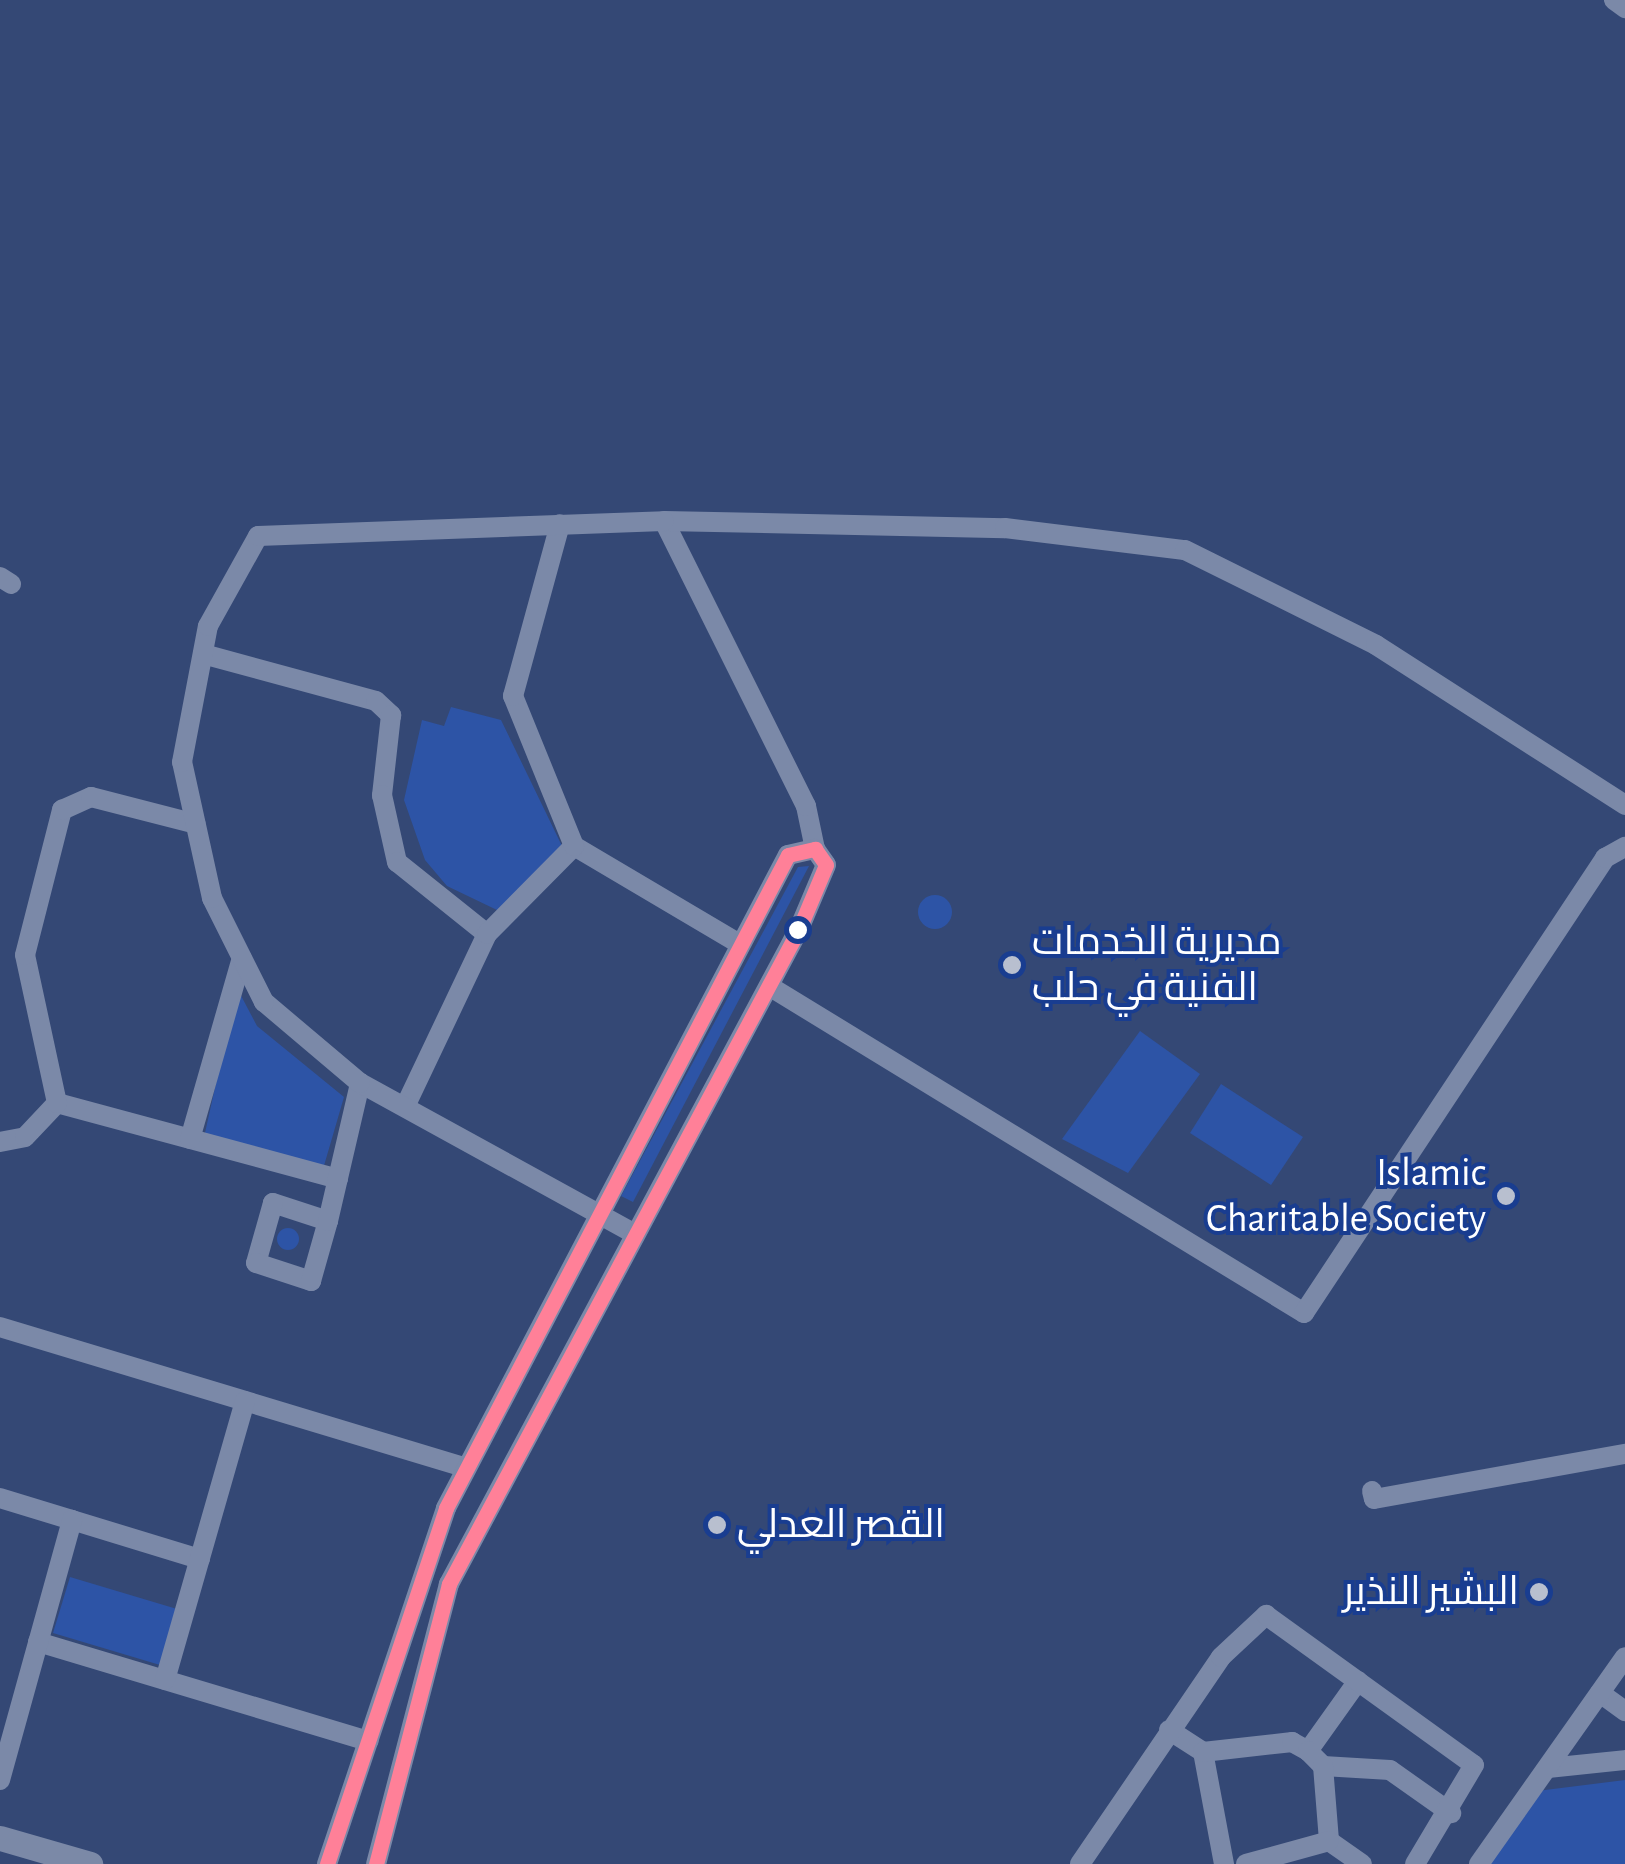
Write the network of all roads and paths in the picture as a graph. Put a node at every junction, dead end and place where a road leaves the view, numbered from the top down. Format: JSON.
{"nodes":[{"id":1,"x":1614,"y":0,"type":"edge"},
{"id":2,"x":1625,"y":8,"type":"edge"},
{"id":3,"x":664,"y":521,"type":"junction"},
{"id":4,"x":560,"y":524,"type":"junction"},
{"id":5,"x":203,"y":654,"type":"junction"},
{"id":6,"x":1625,"y":805,"type":"edge"},
{"id":7,"x":196,"y":824,"type":"junction"},
{"id":8,"x":574,"y":846,"type":"junction"},
{"id":9,"x":1625,"y":847,"type":"edge"},
{"id":10,"x":815,"y":849,"type":"junction"},
{"id":11,"x":487,"y":934,"type":"junction"},
{"id":12,"x":740,"y":944,"type":"junction"},
{"id":13,"x":242,"y":958,"type":"junction"},
{"id":14,"x":769,"y":986,"type":"junction"},
{"id":15,"x":360,"y":1083,"type":"junction"},
{"id":16,"x":57,"y":1103,"type":"junction"},
{"id":17,"x":405,"y":1107,"type":"junction"},
{"id":18,"x":190,"y":1139,"type":"junction"},
{"id":19,"x":0,"y":1142,"type":"edge"},
{"id":20,"x":338,"y":1179,"type":"junction"},
{"id":21,"x":598,"y":1214,"type":"junction"},
{"id":22,"x":328,"y":1221,"type":"dead end"},
{"id":23,"x":634,"y":1234,"type":"junction"},
{"id":24,"x":0,"y":1327,"type":"edge"},
{"id":25,"x":245,"y":1401,"type":"junction"},
{"id":26,"x":1625,"y":1454,"type":"edge"},
{"id":27,"x":466,"y":1468,"type":"junction"},
{"id":28,"x":1372,"y":1491,"type":"dead end"},
{"id":29,"x":0,"y":1498,"type":"edge"},
{"id":30,"x":72,"y":1520,"type":"junction"},
{"id":31,"x":200,"y":1559,"type":"junction"},
{"id":32,"x":38,"y":1642,"type":"junction"},
{"id":33,"x":1625,"y":1657,"type":"edge"},
{"id":34,"x":166,"y":1680,"type":"junction"},
{"id":35,"x":1358,"y":1682,"type":"junction"},
{"id":36,"x":1600,"y":1694,"type":"junction"},
{"id":37,"x":1625,"y":1711,"type":"edge"},
{"id":38,"x":1169,"y":1730,"type":"junction"},
{"id":39,"x":368,"y":1741,"type":"junction"},
{"id":40,"x":1203,"y":1752,"type":"junction"},
{"id":41,"x":1315,"y":1758,"type":"junction"},
{"id":42,"x":1625,"y":1760,"type":"edge"},
{"id":43,"x":1548,"y":1768,"type":"junction"},
{"id":44,"x":0,"y":1780,"type":"edge"},
{"id":45,"x":1451,"y":1813,"type":"junction"},
{"id":46,"x":0,"y":1838,"type":"edge"},
{"id":47,"x":1329,"y":1841,"type":"junction"},
{"id":48,"x":90,"y":1864,"type":"edge"},
{"id":49,"x":327,"y":1864,"type":"edge"},
{"id":50,"x":376,"y":1864,"type":"edge"},
{"id":51,"x":1080,"y":1864,"type":"edge"},
{"id":52,"x":1224,"y":1864,"type":"edge"},
{"id":53,"x":1246,"y":1864,"type":"edge"},
{"id":54,"x":1362,"y":1864,"type":"edge"},
{"id":55,"x":1416,"y":1864,"type":"edge"},
{"id":56,"x":1480,"y":1864,"type":"edge"}],
"edges":[{"from":1,"to":2,"type":"street"},
{"from":3,"to":4,"type":"street"},
{"from":3,"to":6,"type":"street"},
{"from":3,"to":10,"type":"street"},
{"from":4,"to":5,"type":"street"},
{"from":4,"to":8,"type":"street"},
{"from":5,"to":7,"type":"street"},
{"from":5,"to":11,"type":"street"},
{"from":7,"to":13,"type":"street"},
{"from":7,"to":16,"type":"street"},
{"from":8,"to":11,"type":"street"},
{"from":8,"to":12,"type":"street"},
{"from":9,"to":14,"type":"street"},
{"from":10,"to":12,"type":"street"},
{"from":10,"to":14,"type":"street"},
{"from":11,"to":17,"type":"street"},
{"from":12,"to":21,"type":"street"},
{"from":13,"to":15,"type":"street"},
{"from":13,"to":18,"type":"street"},
{"from":14,"to":23,"type":"street"},
{"from":15,"to":17,"type":"street"},
{"from":15,"to":20,"type":"street"},
{"from":16,"to":18,"type":"street"},
{"from":16,"to":19,"type":"street"},
{"from":17,"to":21,"type":"street"},
{"from":18,"to":20,"type":"street"},
{"from":20,"to":22,"type":"street"},
{"from":21,"to":23,"type":"street"},
{"from":21,"to":27,"type":"street"},
{"from":23,"to":50,"type":"street"},
{"from":24,"to":25,"type":"street"},
{"from":25,"to":27,"type":"street"},
{"from":25,"to":31,"type":"street"},
{"from":26,"to":28,"type":"street"},
{"from":27,"to":39,"type":"street"},
{"from":29,"to":30,"type":"street"},
{"from":30,"to":31,"type":"street"},
{"from":30,"to":32,"type":"street"},
{"from":31,"to":34,"type":"street"},
{"from":32,"to":34,"type":"street"},
{"from":32,"to":44,"type":"street"},
{"from":33,"to":36,"type":"street"},
{"from":34,"to":39,"type":"street"},
{"from":35,"to":38,"type":"street"},
{"from":35,"to":41,"type":"street"},
{"from":35,"to":45,"type":"street"},
{"from":36,"to":37,"type":"street"},
{"from":36,"to":43,"type":"street"},
{"from":38,"to":40,"type":"street"},
{"from":38,"to":51,"type":"street"},
{"from":39,"to":49,"type":"street"},
{"from":40,"to":41,"type":"street"},
{"from":40,"to":52,"type":"street"},
{"from":41,"to":45,"type":"street"},
{"from":41,"to":47,"type":"street"},
{"from":42,"to":43,"type":"street"},
{"from":43,"to":56,"type":"street"},
{"from":45,"to":55,"type":"street"},
{"from":46,"to":48,"type":"main road"},
{"from":47,"to":53,"type":"street"},
{"from":47,"to":54,"type":"street"}]}
